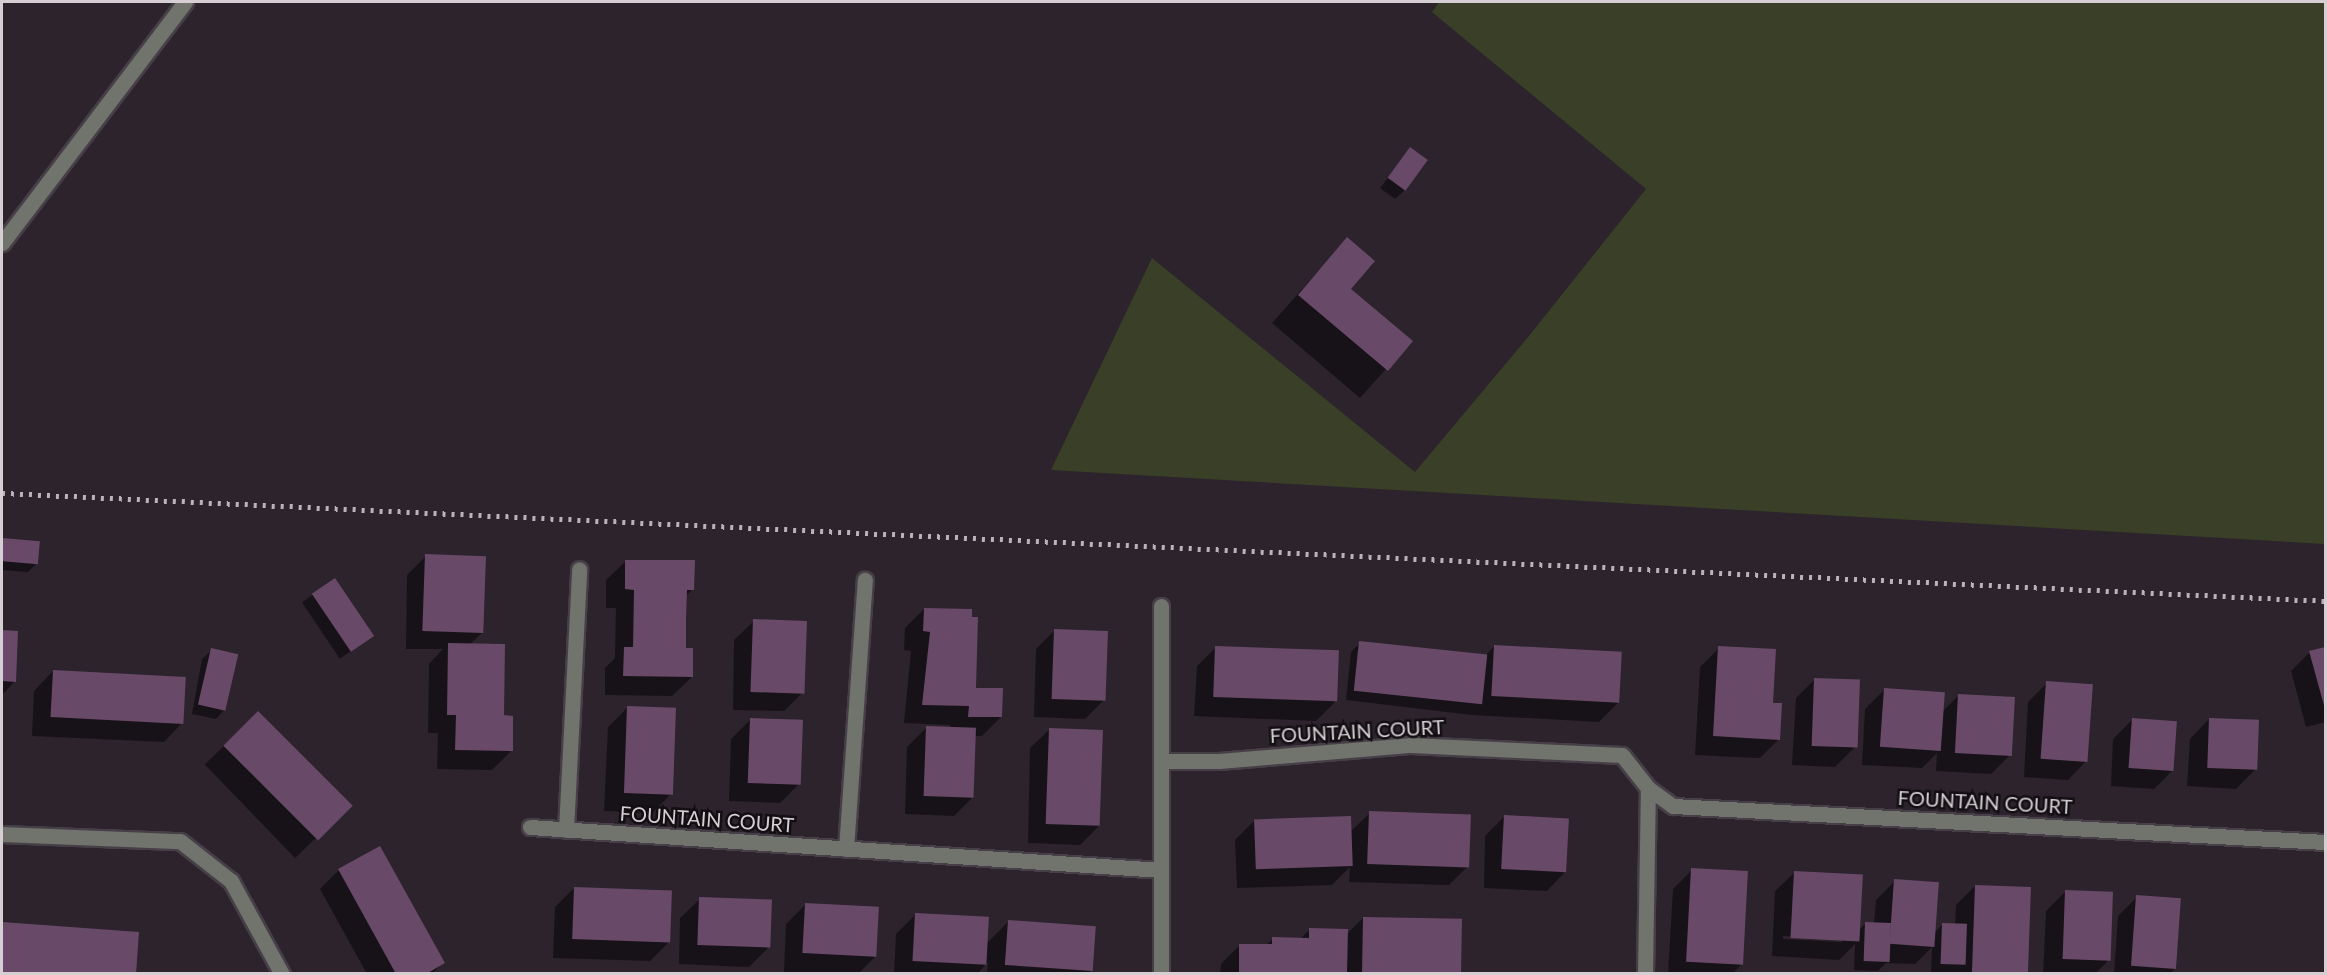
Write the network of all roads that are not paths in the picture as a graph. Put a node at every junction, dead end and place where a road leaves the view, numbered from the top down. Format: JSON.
{"nodes":[{"id":1,"x":186,"y":2,"type":"edge"},
{"id":2,"x":2,"y":243,"type":"edge"},
{"id":3,"x":579,"y":569,"type":"dead end"},
{"id":4,"x":865,"y":580,"type":"dead end"},
{"id":5,"x":1161,"y":606,"type":"dead end"},
{"id":6,"x":1161,"y":760,"type":"junction"},
{"id":7,"x":1648,"y":788,"type":"junction"},
{"id":8,"x":530,"y":827,"type":"dead end"},
{"id":9,"x":566,"y":830,"type":"junction"},
{"id":10,"x":2,"y":834,"type":"edge"},
{"id":11,"x":2325,"y":842,"type":"edge"},
{"id":12,"x":846,"y":849,"type":"junction"},
{"id":13,"x":1161,"y":870,"type":"junction"},
{"id":14,"x":282,"y":974,"type":"edge"},
{"id":15,"x":1161,"y":974,"type":"edge"},
{"id":16,"x":1645,"y":974,"type":"edge"}],
"edges":[{"from":1,"to":2,"type":"street"},
{"from":3,"to":9,"type":"street"},
{"from":4,"to":12,"type":"street"},
{"from":5,"to":6,"type":"street"},
{"from":6,"to":7,"type":"street","name":"FOUNTAIN COURT"},
{"from":6,"to":13,"type":"street"},
{"from":7,"to":11,"type":"street","name":"FOUNTAIN COURT"},
{"from":7,"to":16,"type":"street"},
{"from":8,"to":9,"type":"street","name":"FOUNTAIN COURT"},
{"from":9,"to":12,"type":"street","name":"FOUNTAIN COURT"},
{"from":10,"to":14,"type":"street"},
{"from":12,"to":13,"type":"street","name":"FOUNTAIN COURT"},
{"from":13,"to":15,"type":"street"}]}
